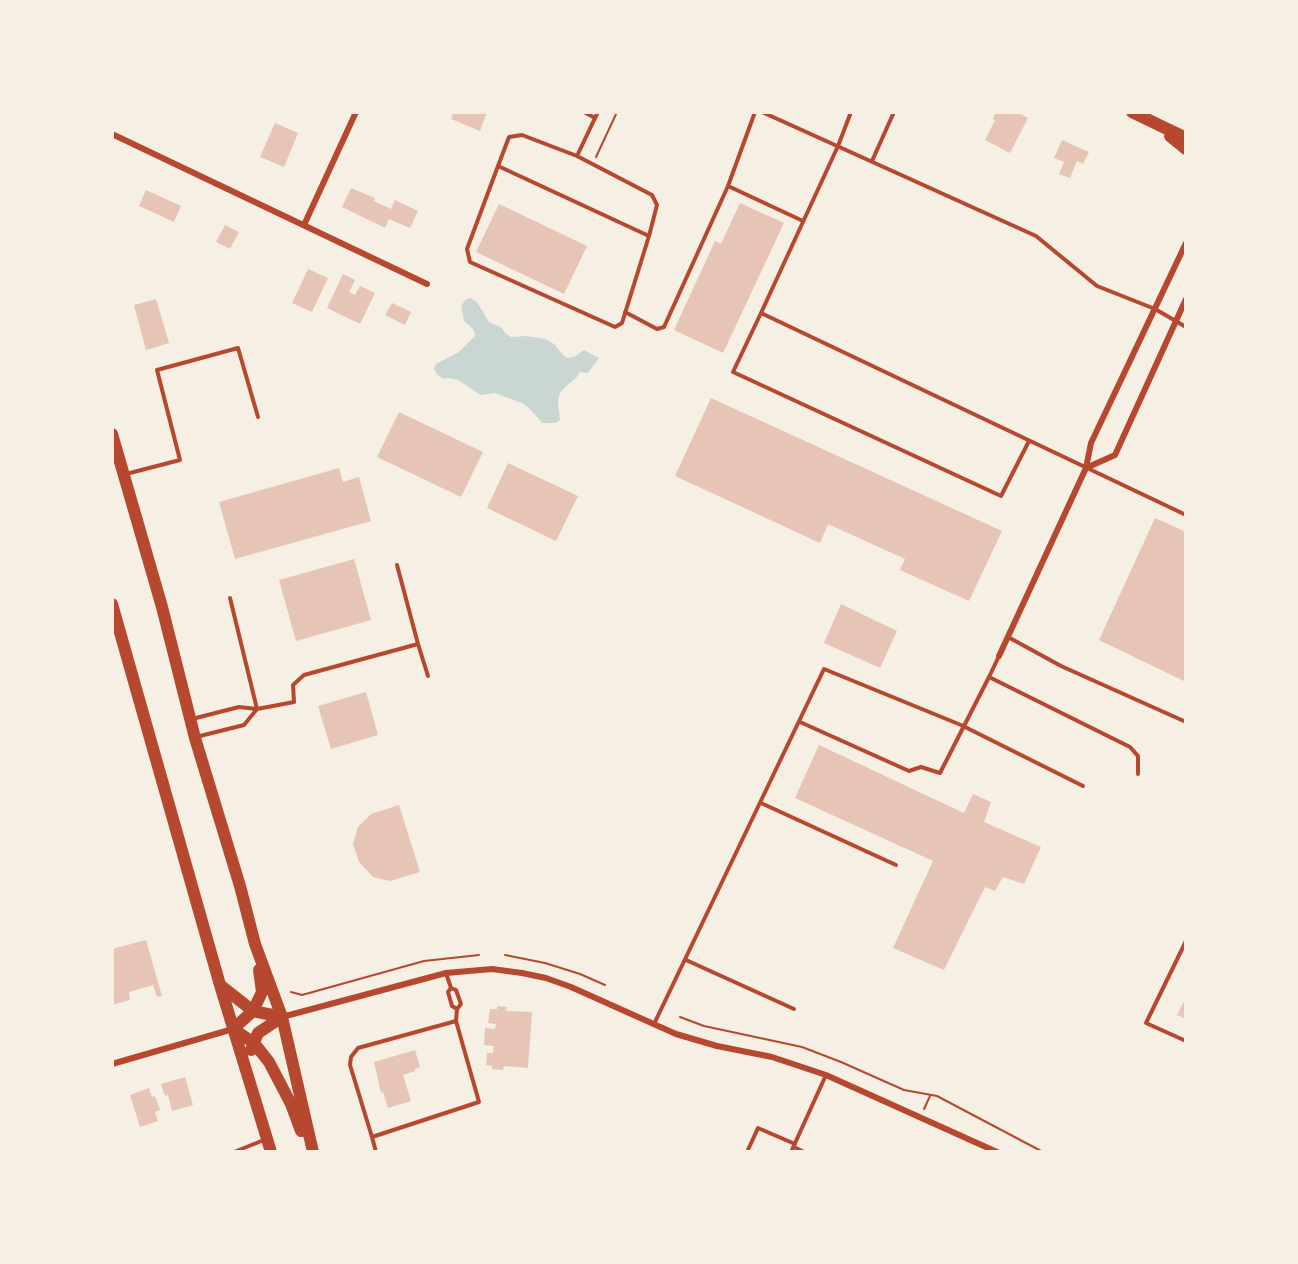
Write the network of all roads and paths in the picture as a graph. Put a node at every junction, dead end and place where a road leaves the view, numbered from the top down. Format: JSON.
{"nodes":[{"id":1,"x":356,"y":112,"type":"edge"},
{"id":2,"x":584,"y":112,"type":"edge"},
{"id":3,"x":598,"y":112,"type":"edge"},
{"id":4,"x":617,"y":112,"type":"edge"},
{"id":5,"x":755,"y":112,"type":"edge"},
{"id":6,"x":762,"y":112,"type":"edge"},
{"id":7,"x":851,"y":112,"type":"edge"},
{"id":8,"x":894,"y":112,"type":"edge"},
{"id":9,"x":1132,"y":112,"type":"edge"},
{"id":10,"x":595,"y":118,"type":"junction"},
{"id":11,"x":1155,"y":123,"type":"junction"},
{"id":12,"x":112,"y":134,"type":"edge"},
{"id":13,"x":1185,"y":138,"type":"edge"},
{"id":14,"x":838,"y":146,"type":"junction"},
{"id":15,"x":1185,"y":149,"type":"edge"},
{"id":16,"x":577,"y":156,"type":"junction"},
{"id":17,"x":595,"y":160,"type":"dead end"},
{"id":18,"x":872,"y":161,"type":"junction"},
{"id":19,"x":498,"y":166,"type":"junction"},
{"id":20,"x":728,"y":186,"type":"junction"},
{"id":21,"x":803,"y":221,"type":"junction"},
{"id":22,"x":304,"y":225,"type":"junction"},
{"id":23,"x":649,"y":236,"type":"junction"},
{"id":24,"x":1185,"y":243,"type":"edge"},
{"id":25,"x":427,"y":284,"type":"dead end"},
{"id":26,"x":1185,"y":298,"type":"edge"},
{"id":27,"x":1155,"y":309,"type":"junction"},
{"id":28,"x":625,"y":312,"type":"junction"},
{"id":29,"x":761,"y":313,"type":"junction"},
{"id":30,"x":1175,"y":322,"type":"junction"},
{"id":31,"x":1185,"y":327,"type":"edge"},
{"id":32,"x":258,"y":417,"type":"dead end"},
{"id":33,"x":112,"y":434,"type":"edge"},
{"id":34,"x":1029,"y":441,"type":"junction"},
{"id":35,"x":1086,"y":468,"type":"junction"},
{"id":36,"x":126,"y":475,"type":"junction"},
{"id":37,"x":1185,"y":515,"type":"edge"},
{"id":38,"x":397,"y":565,"type":"dead end"},
{"id":39,"x":230,"y":598,"type":"dead end"},
{"id":40,"x":112,"y":604,"type":"edge"},
{"id":41,"x":1008,"y":637,"type":"junction"},
{"id":42,"x":417,"y":644,"type":"junction"},
{"id":43,"x":999,"y":656,"type":"joint"},
{"id":44,"x":428,"y":676,"type":"dead end"},
{"id":45,"x":988,"y":677,"type":"junction"},
{"id":46,"x":257,"y":709,"type":"junction"},
{"id":47,"x":191,"y":720,"type":"junction"},
{"id":48,"x":800,"y":722,"type":"junction"},
{"id":49,"x":1185,"y":722,"type":"edge"},
{"id":50,"x":963,"y":726,"type":"junction"},
{"id":51,"x":195,"y":738,"type":"junction"},
{"id":52,"x":1138,"y":774,"type":"dead end"},
{"id":53,"x":1083,"y":786,"type":"dead end"},
{"id":54,"x":761,"y":803,"type":"junction"},
{"id":55,"x":896,"y":865,"type":"dead end"},
{"id":56,"x":1185,"y":941,"type":"edge"},
{"id":57,"x":255,"y":944,"type":"junction"},
{"id":58,"x":479,"y":955,"type":"dead end"},
{"id":59,"x":505,"y":955,"type":"dead end"},
{"id":60,"x":686,"y":960,"type":"junction"},
{"id":61,"x":446,"y":973,"type":"junction"},
{"id":62,"x":220,"y":985,"type":"junction"},
{"id":63,"x":605,"y":985,"type":"dead end"},
{"id":64,"x":451,"y":988,"type":"junction"},
{"id":65,"x":291,"y":992,"type":"dead end"},
{"id":66,"x":457,"y":1009,"type":"junction"},
{"id":67,"x":794,"y":1010,"type":"dead end"},
{"id":68,"x":253,"y":1011,"type":"junction"},
{"id":69,"x":282,"y":1017,"type":"junction"},
{"id":70,"x":680,"y":1017,"type":"dead end"},
{"id":71,"x":456,"y":1021,"type":"junction"},
{"id":72,"x":654,"y":1025,"type":"junction"},
{"id":73,"x":233,"y":1029,"type":"junction"},
{"id":74,"x":1185,"y":1041,"type":"edge"},
{"id":75,"x":254,"y":1043,"type":"junction"},
{"id":76,"x":112,"y":1064,"type":"edge"},
{"id":77,"x":244,"y":1066,"type":"junction"},
{"id":78,"x":826,"y":1075,"type":"junction"},
{"id":79,"x":930,"y":1095,"type":"junction"},
{"id":80,"x":924,"y":1109,"type":"dead end"},
{"id":81,"x":372,"y":1137,"type":"junction"},
{"id":82,"x":269,"y":1145,"type":"edge"},
{"id":83,"x":793,"y":1148,"type":"edge"},
{"id":84,"x":234,"y":1151,"type":"edge"},
{"id":85,"x":311,"y":1152,"type":"edge"},
{"id":86,"x":376,"y":1152,"type":"edge"},
{"id":87,"x":747,"y":1152,"type":"edge"},
{"id":88,"x":804,"y":1152,"type":"edge"},
{"id":89,"x":997,"y":1152,"type":"edge"},
{"id":90,"x":1043,"y":1152,"type":"edge"}],
"edges":[{"from":1,"to":22,"type":"street"},
{"from":2,"to":10,"type":"lane"},
{"from":3,"to":10,"type":"lane"},
{"from":4,"to":17,"type":"path"},
{"from":5,"to":20,"type":"lane"},
{"from":6,"to":14,"type":"lane"},
{"from":7,"to":14,"type":"lane"},
{"from":8,"to":18,"type":"lane"},
{"from":9,"to":11,"type":"highway"},
{"from":10,"to":16,"type":"lane"},
{"from":11,"to":13,"type":"highway"},
{"from":11,"to":15,"type":"highway"},
{"from":12,"to":22,"type":"street"},
{"from":14,"to":18,"type":"lane"},
{"from":14,"to":21,"type":"lane"},
{"from":16,"to":19,"type":"lane"},
{"from":16,"to":23,"type":"lane"},
{"from":18,"to":27,"type":"lane"},
{"from":19,"to":23,"type":"lane"},
{"from":19,"to":28,"type":"lane"},
{"from":20,"to":21,"type":"lane"},
{"from":20,"to":28,"type":"lane"},
{"from":21,"to":29,"type":"lane"},
{"from":22,"to":25,"type":"street"},
{"from":23,"to":28,"type":"lane"},
{"from":24,"to":27,"type":"street"},
{"from":26,"to":30,"type":"street"},
{"from":27,"to":30,"type":"lane"},
{"from":27,"to":35,"type":"street"},
{"from":29,"to":34,"type":"lane"},
{"from":29,"to":34,"type":"lane"},
{"from":30,"to":31,"type":"lane"},
{"from":30,"to":35,"type":"street"},
{"from":32,"to":36,"type":"lane"},
{"from":33,"to":36,"type":"highway"},
{"from":34,"to":35,"type":"lane"},
{"from":35,"to":37,"type":"lane"},
{"from":35,"to":41,"type":"street"},
{"from":36,"to":47,"type":"highway"},
{"from":38,"to":42,"type":"lane"},
{"from":39,"to":46,"type":"lane"},
{"from":40,"to":62,"type":"highway"},
{"from":41,"to":43,"type":"street"},
{"from":41,"to":49,"type":"lane"},
{"from":42,"to":44,"type":"lane"},
{"from":42,"to":46,"type":"lane"},
{"from":43,"to":45,"type":"lane"},
{"from":45,"to":50,"type":"lane"},
{"from":45,"to":52,"type":"lane"},
{"from":46,"to":47,"type":"lane"},
{"from":46,"to":51,"type":"lane"},
{"from":47,"to":51,"type":"highway"},
{"from":48,"to":50,"type":"lane"},
{"from":48,"to":50,"type":"lane"},
{"from":48,"to":54,"type":"lane"},
{"from":50,"to":53,"type":"lane"},
{"from":51,"to":57,"type":"highway"},
{"from":54,"to":55,"type":"lane"},
{"from":54,"to":60,"type":"lane"},
{"from":56,"to":74,"type":"lane"},
{"from":57,"to":68,"type":"highway"},
{"from":57,"to":69,"type":"highway"},
{"from":58,"to":65,"type":"path"},
{"from":59,"to":63,"type":"path"},
{"from":60,"to":67,"type":"lane"},
{"from":60,"to":72,"type":"lane"},
{"from":61,"to":64,"type":"lane"},
{"from":61,"to":69,"type":"street"},
{"from":61,"to":72,"type":"street"},
{"from":62,"to":68,"type":"highway"},
{"from":62,"to":73,"type":"highway"},
{"from":64,"to":66,"type":"lane"},
{"from":64,"to":66,"type":"lane"},
{"from":66,"to":71,"type":"lane"},
{"from":68,"to":69,"type":"highway"},
{"from":68,"to":73,"type":"highway"},
{"from":69,"to":75,"type":"highway"},
{"from":69,"to":85,"type":"highway"},
{"from":70,"to":79,"type":"path"},
{"from":71,"to":81,"type":"lane"},
{"from":71,"to":81,"type":"lane"},
{"from":72,"to":78,"type":"street"},
{"from":73,"to":75,"type":"highway"},
{"from":73,"to":76,"type":"street"},
{"from":73,"to":77,"type":"highway"},
{"from":75,"to":77,"type":"highway"},
{"from":75,"to":85,"type":"highway"},
{"from":77,"to":82,"type":"highway"},
{"from":78,"to":83,"type":"lane"},
{"from":78,"to":89,"type":"street"},
{"from":79,"to":80,"type":"path"},
{"from":79,"to":90,"type":"path"},
{"from":81,"to":86,"type":"lane"},
{"from":82,"to":84,"type":"lane"},
{"from":83,"to":87,"type":"lane"},
{"from":83,"to":88,"type":"lane"}]}
